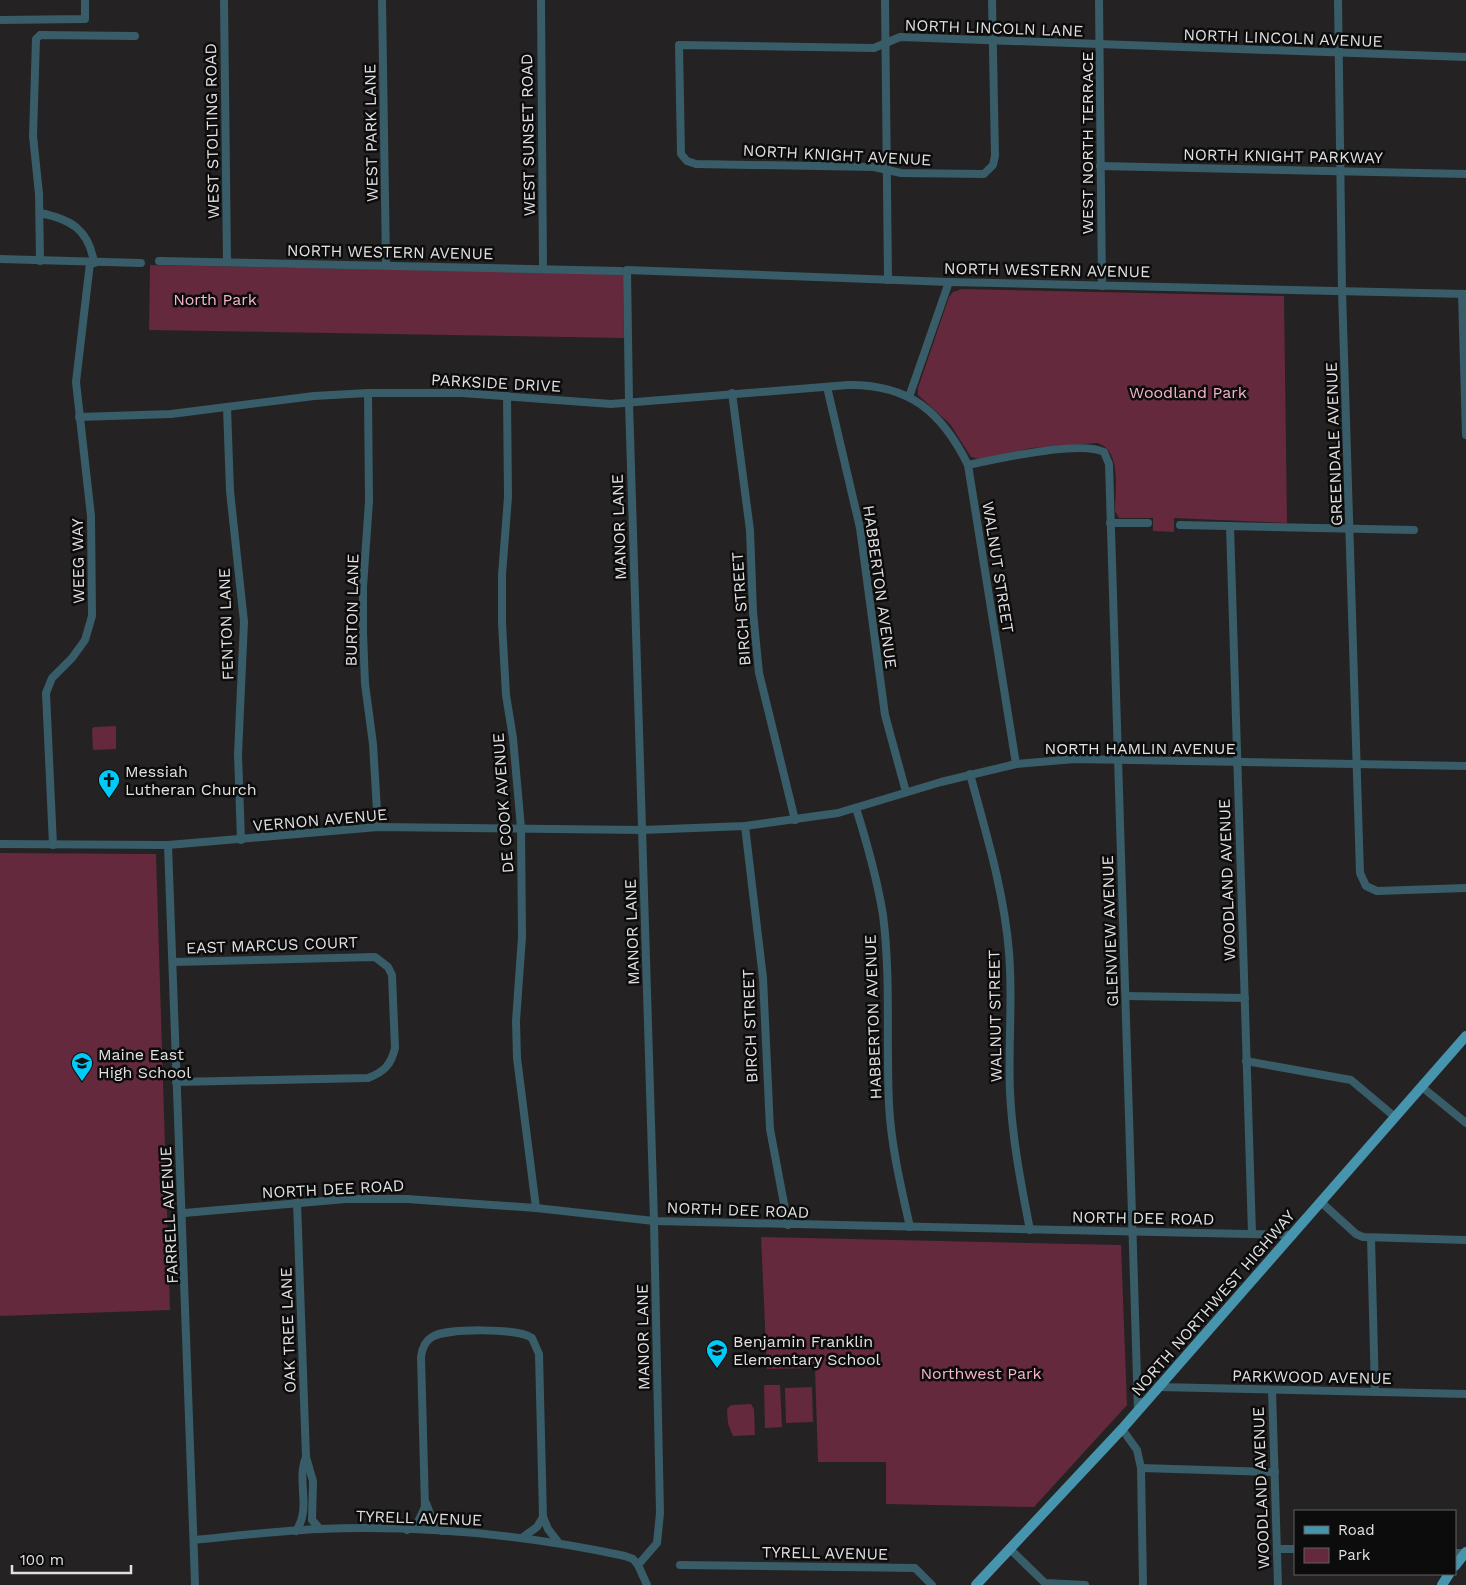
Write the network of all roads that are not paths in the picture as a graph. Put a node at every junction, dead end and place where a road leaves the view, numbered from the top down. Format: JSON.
{"nodes":[{"id":1,"x":85,"y":0,"type":"edge"},
{"id":2,"x":224,"y":0,"type":"edge"},
{"id":3,"x":382,"y":0,"type":"edge"},
{"id":4,"x":540,"y":0,"type":"edge"},
{"id":5,"x":886,"y":0,"type":"edge"},
{"id":6,"x":992,"y":0,"type":"edge"},
{"id":7,"x":1099,"y":0,"type":"edge"},
{"id":8,"x":1338,"y":0,"type":"edge"},
{"id":9,"x":0,"y":20,"type":"edge"},
{"id":10,"x":55,"y":20,"type":"junction"},
{"id":11,"x":56,"y":34,"type":"junction"},
{"id":12,"x":135,"y":36,"type":"dead end"},
{"id":13,"x":993,"y":41,"type":"junction"},
{"id":14,"x":886,"y":42,"type":"junction"},
{"id":15,"x":1100,"y":45,"type":"junction"},
{"id":16,"x":1339,"y":54,"type":"junction"},
{"id":17,"x":1466,"y":57,"type":"edge"},
{"id":18,"x":684,"y":158,"type":"joint"},
{"id":19,"x":1100,"y":166,"type":"junction"},
{"id":20,"x":887,"y":170,"type":"junction"},
{"id":21,"x":1341,"y":170,"type":"junction"},
{"id":22,"x":1466,"y":174,"type":"edge"},
{"id":23,"x":40,"y":213,"type":"junction"},
{"id":24,"x":0,"y":259,"type":"edge"},
{"id":25,"x":40,"y":261,"type":"junction"},
{"id":26,"x":159,"y":261,"type":"dead end"},
{"id":27,"x":227,"y":262,"type":"junction"},
{"id":28,"x":92,"y":263,"type":"junction"},
{"id":29,"x":141,"y":263,"type":"dead end"},
{"id":30,"x":386,"y":265,"type":"junction"},
{"id":31,"x":543,"y":269,"type":"junction"},
{"id":32,"x":624,"y":271,"type":"junction"},
{"id":33,"x":888,"y":280,"type":"junction"},
{"id":34,"x":949,"y":282,"type":"junction"},
{"id":35,"x":1102,"y":286,"type":"junction"},
{"id":36,"x":1342,"y":291,"type":"junction"},
{"id":37,"x":1464,"y":294,"type":"edge"},
{"id":38,"x":827,"y":387,"type":"junction"},
{"id":39,"x":368,"y":393,"type":"junction"},
{"id":40,"x":732,"y":393,"type":"junction"},
{"id":41,"x":507,"y":396,"type":"junction"},
{"id":42,"x":909,"y":397,"type":"junction"},
{"id":43,"x":629,"y":402,"type":"junction"},
{"id":44,"x":227,"y":408,"type":"junction"},
{"id":45,"x":79,"y":417,"type":"junction"},
{"id":46,"x":1466,"y":435,"type":"edge"},
{"id":47,"x":968,"y":465,"type":"junction"},
{"id":48,"x":1110,"y":523,"type":"junction"},
{"id":49,"x":1148,"y":523,"type":"dead end"},
{"id":50,"x":1180,"y":525,"type":"dead end"},
{"id":51,"x":1230,"y":526,"type":"junction"},
{"id":52,"x":1350,"y":529,"type":"junction"},
{"id":53,"x":1414,"y":530,"type":"dead end"},
{"id":54,"x":1118,"y":758,"type":"junction"},
{"id":55,"x":1237,"y":761,"type":"junction"},
{"id":56,"x":1016,"y":764,"type":"junction"},
{"id":57,"x":1358,"y":764,"type":"junction"},
{"id":58,"x":1466,"y":766,"type":"edge"},
{"id":59,"x":970,"y":774,"type":"junction"},
{"id":60,"x":906,"y":792,"type":"junction"},
{"id":61,"x":856,"y":808,"type":"junction"},
{"id":62,"x":794,"y":820,"type":"junction"},
{"id":63,"x":745,"y":826,"type":"junction"},
{"id":64,"x":378,"y":827,"type":"junction"},
{"id":65,"x":521,"y":828,"type":"junction"},
{"id":66,"x":642,"y":830,"type":"junction"},
{"id":67,"x":241,"y":840,"type":"junction"},
{"id":68,"x":0,"y":844,"type":"edge"},
{"id":69,"x":53,"y":845,"type":"junction"},
{"id":70,"x":168,"y":845,"type":"junction"},
{"id":71,"x":1466,"y":888,"type":"edge"},
{"id":72,"x":173,"y":962,"type":"junction"},
{"id":73,"x":1126,"y":996,"type":"junction"},
{"id":74,"x":1245,"y":998,"type":"junction"},
{"id":75,"x":1466,"y":1036,"type":"edge"},
{"id":76,"x":1246,"y":1061,"type":"junction"},
{"id":77,"x":176,"y":1082,"type":"junction"},
{"id":78,"x":1422,"y":1087,"type":"junction"},
{"id":79,"x":1396,"y":1117,"type":"junction"},
{"id":80,"x":1466,"y":1123,"type":"edge"},
{"id":81,"x":298,"y":1202,"type":"junction"},
{"id":82,"x":1322,"y":1203,"type":"junction"},
{"id":83,"x":536,"y":1208,"type":"junction"},
{"id":84,"x":184,"y":1213,"type":"junction"},
{"id":85,"x":654,"y":1221,"type":"junction"},
{"id":86,"x":788,"y":1225,"type":"junction"},
{"id":87,"x":910,"y":1227,"type":"junction"},
{"id":88,"x":1030,"y":1230,"type":"junction"},
{"id":89,"x":1134,"y":1232,"type":"junction"},
{"id":90,"x":1252,"y":1234,"type":"junction"},
{"id":91,"x":1293,"y":1235,"type":"junction"},
{"id":92,"x":1371,"y":1238,"type":"junction"},
{"id":93,"x":1466,"y":1240,"type":"edge"},
{"id":94,"x":1158,"y":1387,"type":"junction"},
{"id":95,"x":1272,"y":1390,"type":"junction"},
{"id":96,"x":1375,"y":1392,"type":"junction"},
{"id":97,"x":1466,"y":1394,"type":"edge"},
{"id":98,"x":1138,"y":1411,"type":"junction"},
{"id":99,"x":1122,"y":1429,"type":"junction"},
{"id":100,"x":306,"y":1458,"type":"junction"},
{"id":101,"x":1140,"y":1468,"type":"junction"},
{"id":102,"x":1275,"y":1472,"type":"junction"},
{"id":103,"x":425,"y":1496,"type":"junction"},
{"id":104,"x":543,"y":1517,"type":"junction"},
{"id":105,"x":320,"y":1529,"type":"junction"},
{"id":106,"x":407,"y":1530,"type":"junction"},
{"id":107,"x":296,"y":1531,"type":"junction"},
{"id":108,"x":442,"y":1531,"type":"junction"},
{"id":109,"x":524,"y":1537,"type":"junction"},
{"id":110,"x":194,"y":1540,"type":"junction"},
{"id":111,"x":558,"y":1542,"type":"junction"},
{"id":112,"x":1277,"y":1548,"type":"junction"},
{"id":113,"x":1294,"y":1549,"type":"edge"},
{"id":114,"x":1011,"y":1550,"type":"junction"},
{"id":115,"x":1466,"y":1553,"type":"edge"},
{"id":116,"x":680,"y":1565,"type":"dead end"},
{"id":117,"x":1456,"y":1565,"type":"edge"},
{"id":118,"x":638,"y":1566,"type":"junction"},
{"id":119,"x":195,"y":1585,"type":"edge"},
{"id":120,"x":647,"y":1585,"type":"edge"},
{"id":121,"x":932,"y":1585,"type":"edge"},
{"id":122,"x":976,"y":1585,"type":"edge"},
{"id":123,"x":1085,"y":1585,"type":"edge"},
{"id":124,"x":1143,"y":1585,"type":"edge"},
{"id":125,"x":1278,"y":1585,"type":"edge"}],
"edges":[{"from":1,"to":10,"type":"street"},
{"from":2,"to":27,"type":"street","name":"WEST STOLTING ROAD"},
{"from":3,"to":30,"type":"street","name":"WEST PARK LANE"},
{"from":4,"to":31,"type":"street","name":"WEST SUNSET ROAD"},
{"from":5,"to":14,"type":"street"},
{"from":6,"to":13,"type":"street"},
{"from":7,"to":15,"type":"street","name":"WEST NORTH TERRACE"},
{"from":8,"to":16,"type":"street","name":"GREENDALE AVENUE"},
{"from":9,"to":10,"type":"street"},
{"from":10,"to":11,"type":"street"},
{"from":11,"to":12,"type":"street"},
{"from":11,"to":23,"type":"street"},
{"from":13,"to":14,"type":"street","name":"NORTH LINCOLN LANE"},
{"from":13,"to":15,"type":"street","name":"NORTH LINCOLN LANE"},
{"from":13,"to":20,"type":"street","name":"NORTH KNIGHT AVENUE"},
{"from":14,"to":18,"type":"street","name":"NORTH LINCOLN LANE"},
{"from":14,"to":20,"type":"street"},
{"from":15,"to":16,"type":"street","name":"NORTH LINCOLN AVENUE"},
{"from":15,"to":19,"type":"street","name":"WEST NORTH TERRACE"},
{"from":16,"to":17,"type":"street","name":"NORTH LINCOLN AVENUE"},
{"from":16,"to":21,"type":"street","name":"GREENDALE AVENUE"},
{"from":18,"to":20,"type":"street","name":"NORTH KNIGHT AVENUE"},
{"from":19,"to":21,"type":"street","name":"NORTH KNIGHT PARKWAY"},
{"from":19,"to":35,"type":"street","name":"WEST NORTH TERRACE"},
{"from":20,"to":33,"type":"street"},
{"from":21,"to":22,"type":"street","name":"NORTH KNIGHT PARKWAY"},
{"from":21,"to":36,"type":"street","name":"GREENDALE AVENUE"},
{"from":23,"to":25,"type":"street"},
{"from":23,"to":28,"type":"street"},
{"from":24,"to":25,"type":"street"},
{"from":25,"to":28,"type":"street"},
{"from":26,"to":27,"type":"street","name":"NORTH WESTERN AVENUE"},
{"from":27,"to":30,"type":"street","name":"NORTH WESTERN AVENUE"},
{"from":28,"to":29,"type":"street"},
{"from":28,"to":45,"type":"street","name":"WEEG WAY"},
{"from":30,"to":31,"type":"street","name":"NORTH WESTERN AVENUE"},
{"from":31,"to":32,"type":"street","name":"NORTH WESTERN AVENUE"},
{"from":32,"to":33,"type":"street","name":"NORTH WESTERN AVENUE"},
{"from":32,"to":43,"type":"street","name":"MANOR LANE"},
{"from":33,"to":34,"type":"street","name":"NORTH WESTERN AVENUE"},
{"from":34,"to":35,"type":"street","name":"NORTH WESTERN AVENUE"},
{"from":34,"to":42,"type":"street"},
{"from":35,"to":36,"type":"street","name":"NORTH WESTERN AVENUE"},
{"from":36,"to":37,"type":"street","name":"NORTH WESTERN AVENUE"},
{"from":36,"to":52,"type":"street","name":"GREENDALE AVENUE"},
{"from":37,"to":46,"type":"street"},
{"from":38,"to":40,"type":"street","name":"PARKSIDE DRIVE"},
{"from":38,"to":42,"type":"street","name":"PARKSIDE DRIVE"},
{"from":38,"to":60,"type":"street","name":"HABBERTON AVENUE"},
{"from":39,"to":41,"type":"street","name":"PARKSIDE DRIVE"},
{"from":39,"to":44,"type":"street","name":"PARKSIDE DRIVE"},
{"from":39,"to":64,"type":"street","name":"BURTON LANE"},
{"from":40,"to":43,"type":"street","name":"PARKSIDE DRIVE"},
{"from":40,"to":62,"type":"street","name":"BIRCH STREET"},
{"from":41,"to":43,"type":"street","name":"PARKSIDE DRIVE"},
{"from":41,"to":65,"type":"street","name":"DE COOK AVENUE"},
{"from":42,"to":47,"type":"street","name":"WALNUT STREET"},
{"from":43,"to":66,"type":"street","name":"MANOR LANE"},
{"from":44,"to":45,"type":"street","name":"PARKSIDE DRIVE"},
{"from":44,"to":67,"type":"street","name":"FENTON LANE"},
{"from":45,"to":69,"type":"street","name":"WEEG WAY"},
{"from":47,"to":48,"type":"street","name":"GLENVIEW AVENUE"},
{"from":47,"to":56,"type":"street","name":"WALNUT STREET"},
{"from":48,"to":49,"type":"street"},
{"from":48,"to":54,"type":"street","name":"GLENVIEW AVENUE"},
{"from":50,"to":51,"type":"street"},
{"from":51,"to":52,"type":"street"},
{"from":51,"to":55,"type":"street","name":"WOODLAND AVENUE"},
{"from":52,"to":53,"type":"street"},
{"from":52,"to":57,"type":"street","name":"GREENDALE AVENUE"},
{"from":54,"to":55,"type":"street","name":"NORTH HAMLIN AVENUE"},
{"from":54,"to":56,"type":"street","name":"NORTH HAMLIN AVENUE"},
{"from":54,"to":73,"type":"street","name":"GLENVIEW AVENUE"},
{"from":55,"to":57,"type":"street","name":"NORTH HAMLIN AVENUE"},
{"from":55,"to":74,"type":"street","name":"WOODLAND AVENUE"},
{"from":56,"to":59,"type":"street","name":"NORTH HAMLIN AVENUE"},
{"from":57,"to":58,"type":"street","name":"NORTH HAMLIN AVENUE"},
{"from":57,"to":71,"type":"street","name":"GREENDALE AVENUE"},
{"from":59,"to":60,"type":"street","name":"NORTH HAMLIN AVENUE"},
{"from":59,"to":88,"type":"street","name":"WALNUT STREET"},
{"from":60,"to":61,"type":"street","name":"NORTH HAMLIN AVENUE"},
{"from":61,"to":62,"type":"street","name":"NORTH HAMLIN AVENUE"},
{"from":61,"to":87,"type":"street","name":"HABBERTON AVENUE"},
{"from":62,"to":63,"type":"street","name":"NORTH HAMLIN AVENUE"},
{"from":63,"to":66,"type":"street","name":"NORTH HAMLIN AVENUE"},
{"from":63,"to":86,"type":"street","name":"BIRCH STREET"},
{"from":64,"to":65,"type":"street","name":"VERNON AVENUE"},
{"from":64,"to":67,"type":"street","name":"VERNON AVENUE"},
{"from":65,"to":66,"type":"street","name":"VERNON AVENUE"},
{"from":65,"to":83,"type":"street","name":"DE COOK AVENUE"},
{"from":66,"to":85,"type":"street","name":"MANOR LANE"},
{"from":67,"to":70,"type":"street","name":"VERNON AVENUE"},
{"from":68,"to":69,"type":"street","name":"VERNON AVENUE"},
{"from":69,"to":70,"type":"street","name":"VERNON AVENUE"},
{"from":70,"to":72,"type":"street","name":"FARRELL AVENUE"},
{"from":72,"to":77,"type":"street","name":"FARRELL AVENUE"},
{"from":72,"to":77,"type":"street","name":"EAST MARCUS COURT"},
{"from":73,"to":74,"type":"street"},
{"from":73,"to":89,"type":"street","name":"GLENVIEW AVENUE"},
{"from":74,"to":76,"type":"street","name":"WOODLAND AVENUE"},
{"from":75,"to":78,"type":"main road","name":"NORTH NORTHWEST HIGHWAY"},
{"from":76,"to":79,"type":"street"},
{"from":76,"to":90,"type":"street","name":"WOODLAND AVENUE"},
{"from":77,"to":84,"type":"street","name":"FARRELL AVENUE"},
{"from":78,"to":79,"type":"main road","name":"NORTH NORTHWEST HIGHWAY"},
{"from":78,"to":80,"type":"street"},
{"from":79,"to":82,"type":"main road","name":"NORTH NORTHWEST HIGHWAY"},
{"from":81,"to":83,"type":"street","name":"NORTH DEE ROAD"},
{"from":81,"to":84,"type":"street","name":"NORTH DEE ROAD"},
{"from":81,"to":100,"type":"street","name":"OAK TREE LANE"},
{"from":82,"to":91,"type":"main road","name":"NORTH NORTHWEST HIGHWAY"},
{"from":82,"to":92,"type":"street"},
{"from":83,"to":85,"type":"street","name":"NORTH DEE ROAD"},
{"from":84,"to":110,"type":"street","name":"FARRELL AVENUE"},
{"from":85,"to":86,"type":"street","name":"NORTH DEE ROAD"},
{"from":85,"to":118,"type":"street","name":"MANOR LANE"},
{"from":86,"to":87,"type":"street","name":"NORTH DEE ROAD"},
{"from":87,"to":88,"type":"street","name":"NORTH DEE ROAD"},
{"from":88,"to":89,"type":"street","name":"NORTH DEE ROAD"},
{"from":89,"to":90,"type":"street","name":"NORTH DEE ROAD"},
{"from":89,"to":98,"type":"street","name":"GLENVIEW AVENUE"},
{"from":90,"to":91,"type":"street","name":"NORTH DEE ROAD"},
{"from":91,"to":94,"type":"main road","name":"NORTH NORTHWEST HIGHWAY"},
{"from":92,"to":93,"type":"street"},
{"from":92,"to":96,"type":"street"},
{"from":94,"to":95,"type":"street","name":"PARKWOOD AVENUE"},
{"from":94,"to":98,"type":"main road","name":"NORTH NORTHWEST HIGHWAY"},
{"from":95,"to":96,"type":"street","name":"PARKWOOD AVENUE"},
{"from":95,"to":102,"type":"street","name":"WOODLAND AVENUE"},
{"from":96,"to":97,"type":"street","name":"PARKWOOD AVENUE"},
{"from":98,"to":99,"type":"main road","name":"NORTH NORTHWEST HIGHWAY"},
{"from":99,"to":101,"type":"street"},
{"from":99,"to":114,"type":"main road","name":"NORTH NORTHWEST HIGHWAY"},
{"from":100,"to":105,"type":"street","name":"OAK TREE LANE"},
{"from":100,"to":107,"type":"street","name":"OAK TREE LANE"},
{"from":101,"to":102,"type":"street"},
{"from":101,"to":124,"type":"street"},
{"from":102,"to":112,"type":"street","name":"WOODLAND AVENUE"},
{"from":103,"to":104,"type":"street"},
{"from":103,"to":106,"type":"street"},
{"from":103,"to":108,"type":"street"},
{"from":104,"to":109,"type":"street"},
{"from":104,"to":111,"type":"street"},
{"from":105,"to":106,"type":"street","name":"TYRELL AVENUE"},
{"from":105,"to":107,"type":"street","name":"TYRELL AVENUE"},
{"from":106,"to":108,"type":"street","name":"TYRELL AVENUE"},
{"from":107,"to":110,"type":"street","name":"TYRELL AVENUE"},
{"from":108,"to":109,"type":"street","name":"TYRELL AVENUE"},
{"from":109,"to":111,"type":"street","name":"TYRELL AVENUE"},
{"from":110,"to":119,"type":"street","name":"FARRELL AVENUE"},
{"from":111,"to":118,"type":"street","name":"TYRELL AVENUE"},
{"from":112,"to":113,"type":"street"},
{"from":112,"to":125,"type":"street","name":"WOODLAND AVENUE"},
{"from":114,"to":122,"type":"main road","name":"NORTH NORTHWEST HIGHWAY"},
{"from":114,"to":123,"type":"street"},
{"from":115,"to":117,"type":"main road"},
{"from":116,"to":121,"type":"street","name":"TYRELL AVENUE"},
{"from":118,"to":120,"type":"street"}]}
